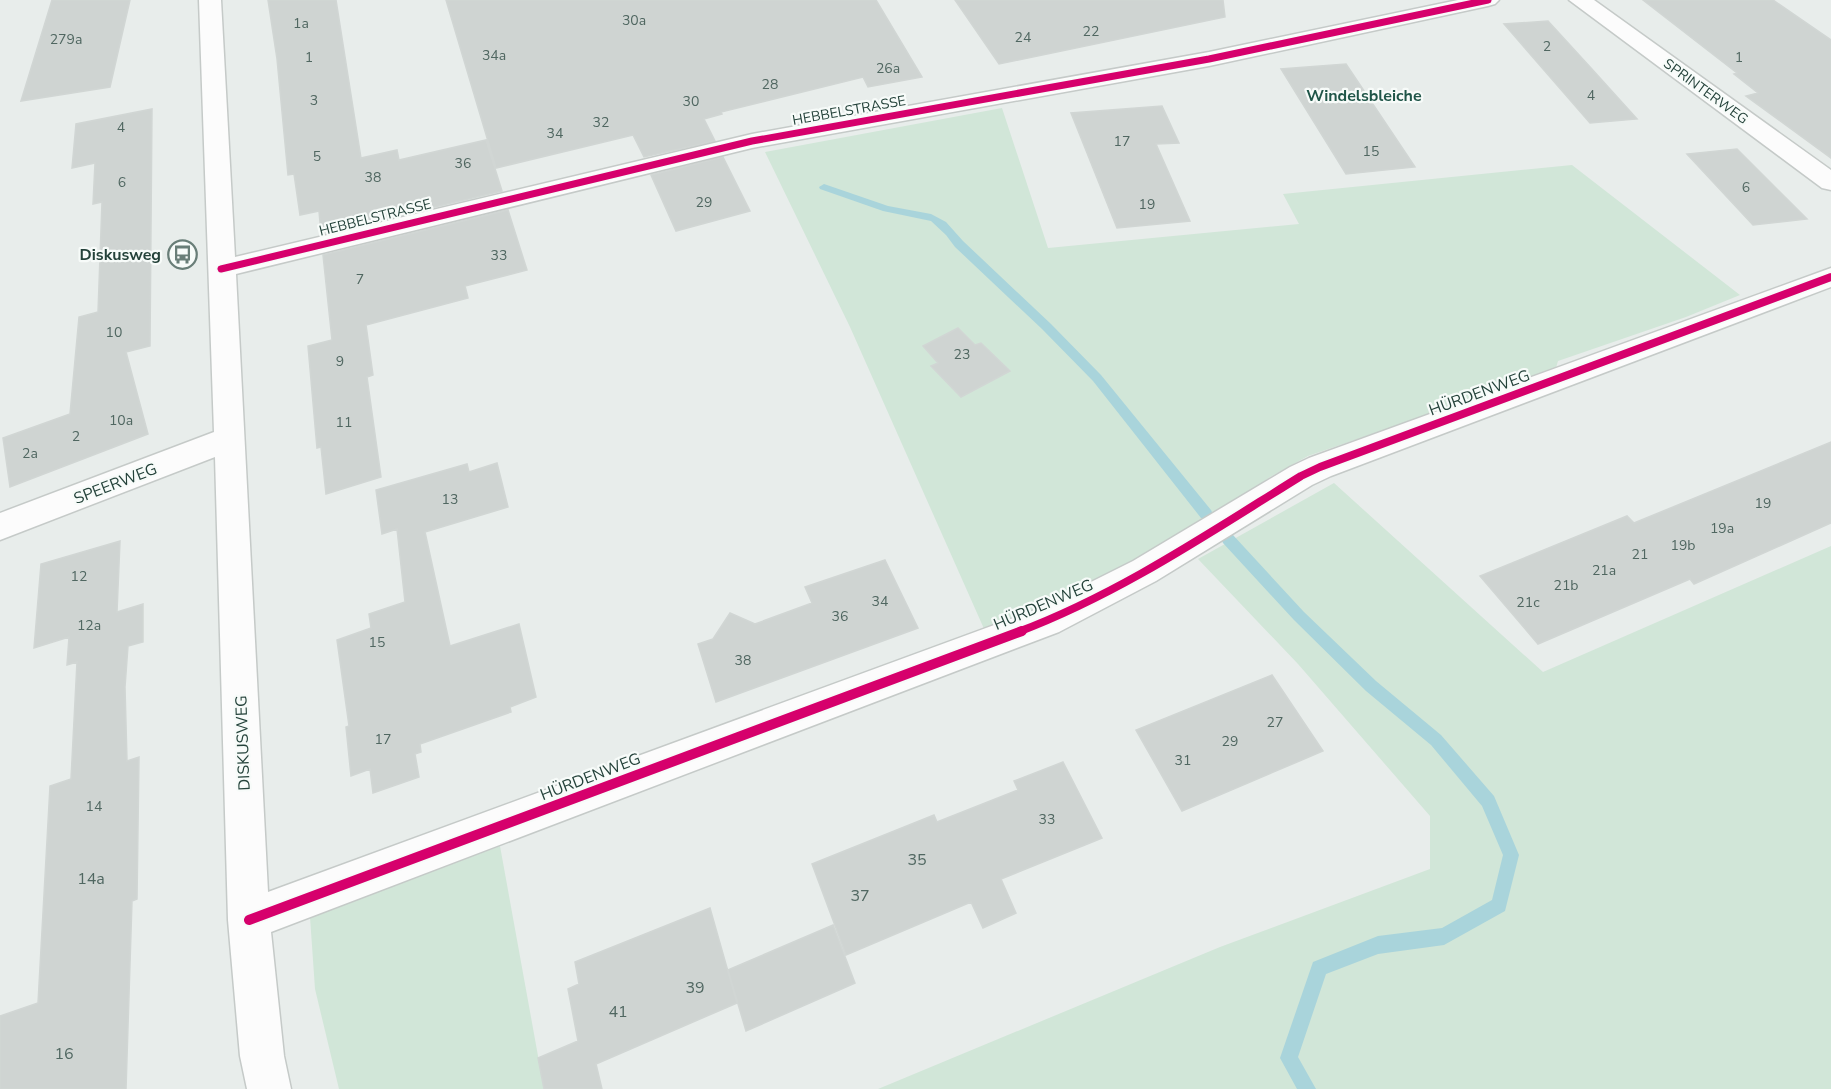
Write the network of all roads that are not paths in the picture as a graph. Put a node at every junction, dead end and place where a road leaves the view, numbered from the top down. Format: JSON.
{"nodes":[{"id":1,"x":210,"y":0,"type":"edge"},
{"id":2,"x":1488,"y":0,"type":"edge"},
{"id":3,"x":1580,"y":0,"type":"edge"},
{"id":4,"x":1831,"y":182,"type":"edge"},
{"id":5,"x":221,"y":269,"type":"junction"},
{"id":6,"x":1831,"y":278,"type":"edge"},
{"id":7,"x":230,"y":439,"type":"junction"},
{"id":8,"x":0,"y":526,"type":"edge"},
{"id":9,"x":249,"y":920,"type":"junction"},
{"id":10,"x":269,"y":1089,"type":"edge"}],
"edges":[{"from":1,"to":5,"type":"street","name":"DISKUSWEG"},
{"from":2,"to":5,"type":"street","name":"HEBBELSTRASSE"},
{"from":3,"to":4,"type":"street","name":"SPRINTERWEG"},
{"from":5,"to":7,"type":"street","name":"DISKUSWEG"},
{"from":6,"to":9,"type":"street","name":"HÜRDENWEG"},
{"from":7,"to":8,"type":"street","name":"SPEERWEG"},
{"from":7,"to":9,"type":"street","name":"DISKUSWEG"},
{"from":9,"to":10,"type":"street","name":"DISKUSWEG"}]}
